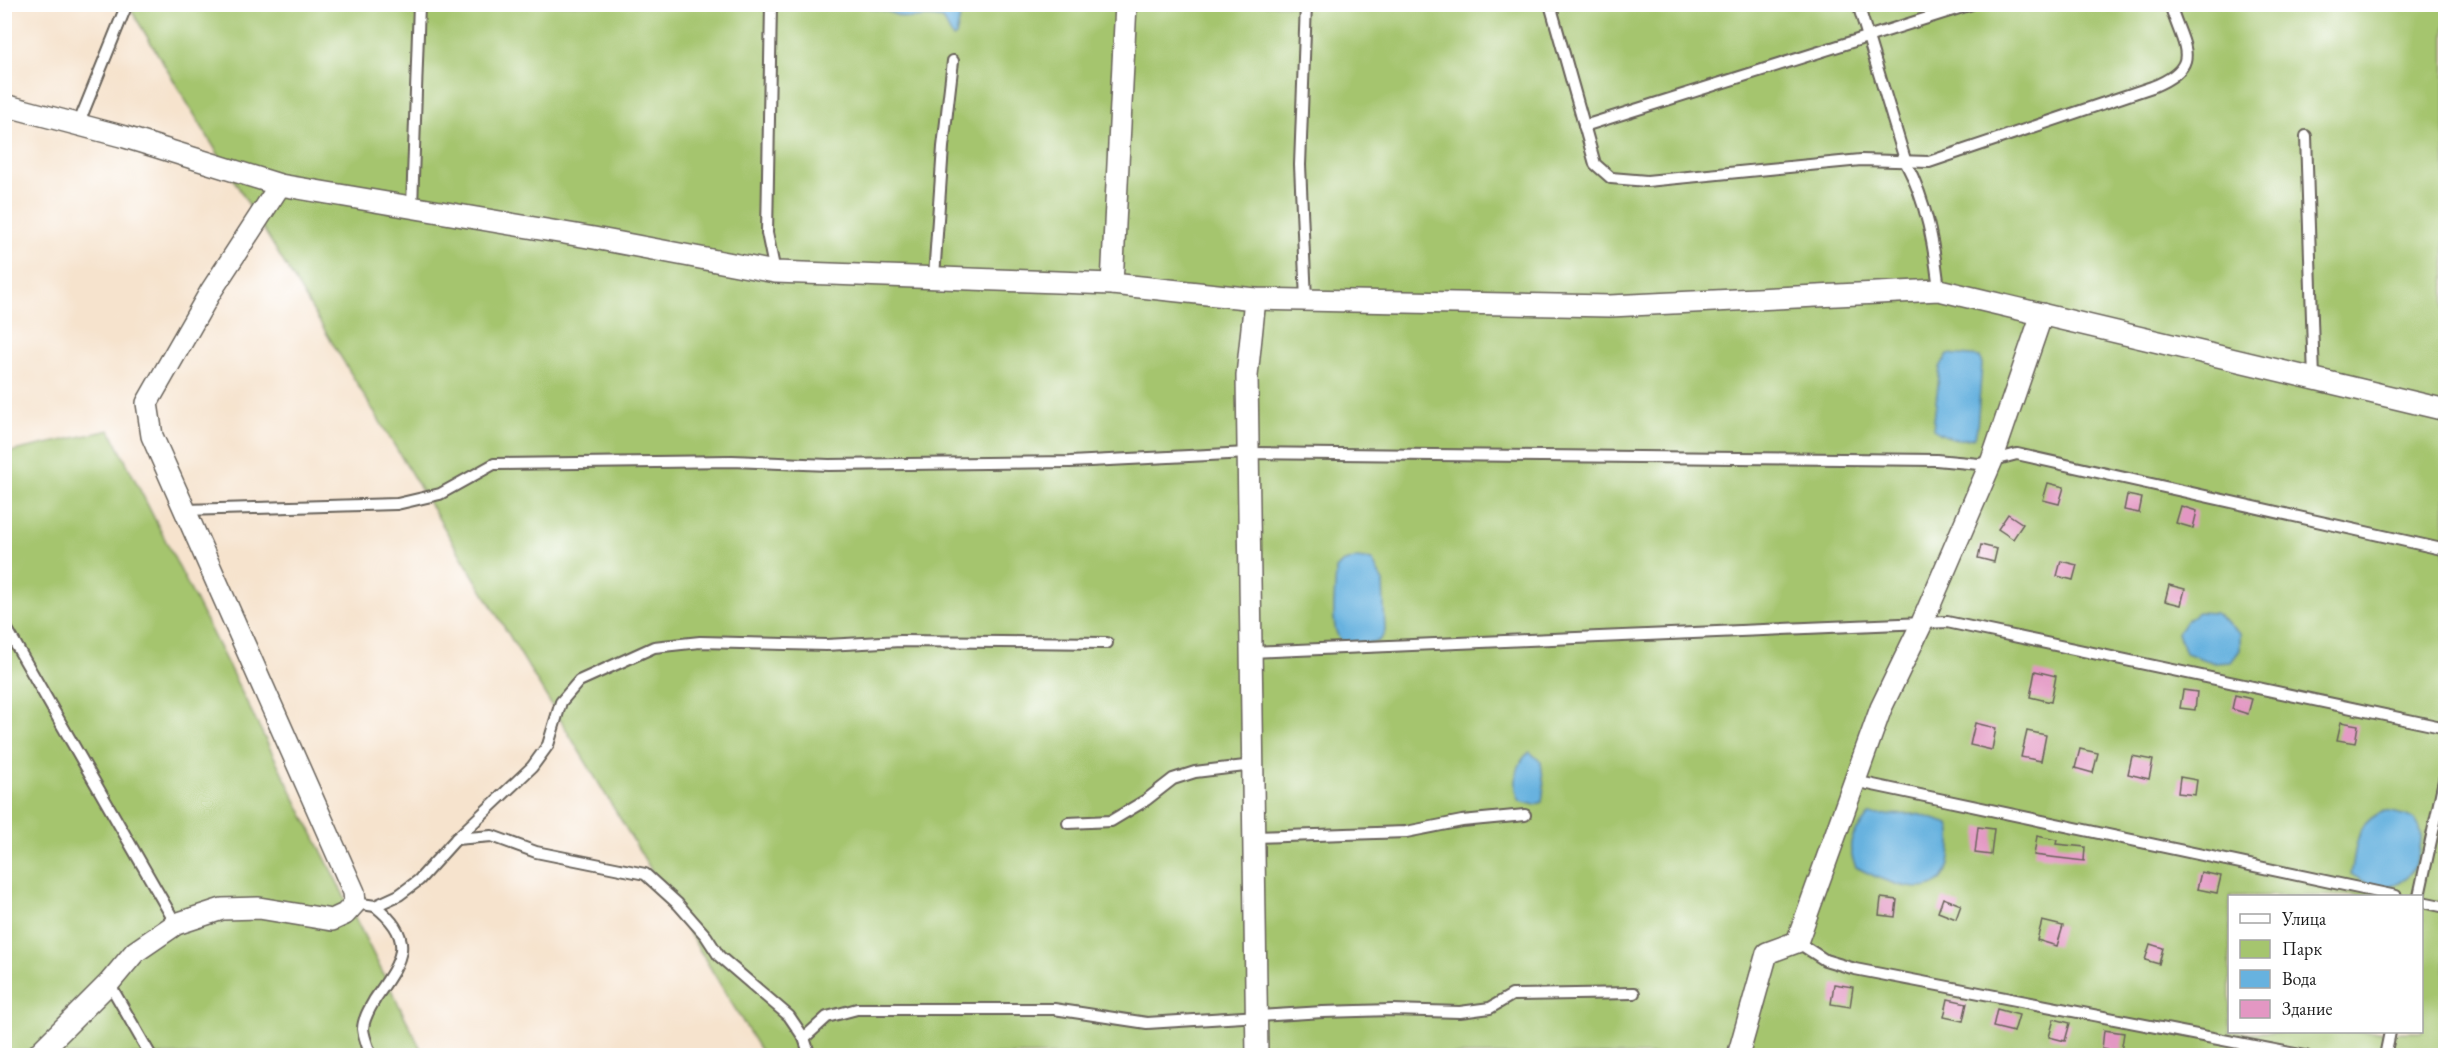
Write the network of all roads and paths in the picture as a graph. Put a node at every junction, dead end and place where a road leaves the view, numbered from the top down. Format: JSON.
{"nodes":[{"id":1,"x":127,"y":4,"type":"edge"},
{"id":2,"x":419,"y":4,"type":"edge"},
{"id":3,"x":771,"y":4,"type":"edge"},
{"id":4,"x":1126,"y":4,"type":"edge"},
{"id":5,"x":1306,"y":4,"type":"edge"},
{"id":6,"x":1858,"y":4,"type":"edge"},
{"id":7,"x":1972,"y":4,"type":"edge"},
{"id":8,"x":2170,"y":4,"type":"edge"},
{"id":9,"x":1551,"y":5,"type":"edge"},
{"id":10,"x":1869,"y":36,"type":"junction"},
{"id":11,"x":953,"y":61,"type":"dead end"},
{"id":12,"x":4,"y":105,"type":"edge"},
{"id":13,"x":78,"y":124,"type":"junction"},
{"id":14,"x":1584,"y":126,"type":"junction"},
{"id":15,"x":2306,"y":136,"type":"dead end"},
{"id":16,"x":1906,"y":163,"type":"junction"},
{"id":17,"x":280,"y":185,"type":"junction"},
{"id":18,"x":412,"y":207,"type":"junction"},
{"id":19,"x":775,"y":272,"type":"junction"},
{"id":20,"x":934,"y":277,"type":"junction"},
{"id":21,"x":1112,"y":284,"type":"junction"},
{"id":22,"x":1939,"y":290,"type":"junction"},
{"id":23,"x":1255,"y":299,"type":"junction"},
{"id":24,"x":1306,"y":300,"type":"junction"},
{"id":25,"x":2042,"y":314,"type":"junction"},
{"id":26,"x":2314,"y":379,"type":"junction"},
{"id":27,"x":2445,"y":410,"type":"edge"},
{"id":28,"x":1248,"y":453,"type":"junction"},
{"id":29,"x":1992,"y":460,"type":"junction"},
{"id":30,"x":185,"y":510,"type":"junction"},
{"id":31,"x":2445,"y":550,"type":"edge"},
{"id":32,"x":1922,"y":623,"type":"junction"},
{"id":33,"x":4,"y":624,"type":"edge"},
{"id":34,"x":1107,"y":643,"type":"dead end"},
{"id":35,"x":1251,"y":652,"type":"junction"},
{"id":36,"x":2445,"y":728,"type":"edge"},
{"id":37,"x":1253,"y":765,"type":"junction"},
{"id":38,"x":2445,"y":771,"type":"edge"},
{"id":39,"x":1854,"y":781,"type":"junction"},
{"id":40,"x":1525,"y":814,"type":"dead end"},
{"id":41,"x":1068,"y":823,"type":"dead end"},
{"id":42,"x":1254,"y":837,"type":"junction"},
{"id":43,"x":456,"y":838,"type":"junction"},
{"id":44,"x":2387,"y":895,"type":"edge"},
{"id":45,"x":2419,"y":895,"type":"edge"},
{"id":46,"x":2423,"y":902,"type":"edge"},
{"id":47,"x":365,"y":904,"type":"junction"},
{"id":48,"x":2445,"y":907,"type":"edge"},
{"id":49,"x":176,"y":924,"type":"junction"},
{"id":50,"x":1797,"y":942,"type":"junction"},
{"id":51,"x":109,"y":983,"type":"junction"},
{"id":52,"x":1634,"y":993,"type":"dead end"},
{"id":53,"x":1257,"y":1018,"type":"junction"},
{"id":54,"x":2390,"y":1033,"type":"edge"},
{"id":55,"x":804,"y":1038,"type":"junction"},
{"id":56,"x":36,"y":1056,"type":"edge"},
{"id":57,"x":151,"y":1056,"type":"edge"},
{"id":58,"x":371,"y":1056,"type":"edge"},
{"id":59,"x":810,"y":1056,"type":"edge"},
{"id":60,"x":1257,"y":1056,"type":"edge"},
{"id":61,"x":1738,"y":1056,"type":"edge"},
{"id":62,"x":2306,"y":1056,"type":"edge"},
{"id":63,"x":2385,"y":1056,"type":"edge"}],
"edges":[{"from":1,"to":13,"type":"lane"},
{"from":2,"to":18,"type":"lane"},
{"from":3,"to":19,"type":"lane"},
{"from":4,"to":21,"type":"street"},
{"from":5,"to":24,"type":"lane"},
{"from":6,"to":10,"type":"lane"},
{"from":7,"to":10,"type":"lane"},
{"from":8,"to":16,"type":"lane"},
{"from":9,"to":14,"type":"lane"},
{"from":10,"to":14,"type":"lane"},
{"from":10,"to":16,"type":"lane"},
{"from":11,"to":20,"type":"lane"},
{"from":12,"to":13,"type":"street"},
{"from":13,"to":17,"type":"street"},
{"from":14,"to":16,"type":"lane"},
{"from":15,"to":26,"type":"lane"},
{"from":16,"to":22,"type":"lane"},
{"from":17,"to":18,"type":"street"},
{"from":17,"to":30,"type":"street"},
{"from":18,"to":19,"type":"street"},
{"from":19,"to":20,"type":"street"},
{"from":20,"to":21,"type":"street"},
{"from":21,"to":23,"type":"street"},
{"from":22,"to":24,"type":"street"},
{"from":22,"to":25,"type":"street"},
{"from":23,"to":24,"type":"street"},
{"from":23,"to":28,"type":"street"},
{"from":25,"to":26,"type":"street"},
{"from":25,"to":29,"type":"street"},
{"from":26,"to":27,"type":"street"},
{"from":28,"to":29,"type":"lane"},
{"from":28,"to":30,"type":"lane"},
{"from":28,"to":35,"type":"street"},
{"from":29,"to":31,"type":"lane"},
{"from":29,"to":32,"type":"street"},
{"from":30,"to":47,"type":"street"},
{"from":32,"to":35,"type":"lane"},
{"from":32,"to":36,"type":"lane"},
{"from":32,"to":39,"type":"street"},
{"from":33,"to":49,"type":"lane"},
{"from":34,"to":43,"type":"lane"},
{"from":35,"to":37,"type":"street"},
{"from":37,"to":41,"type":"lane"},
{"from":37,"to":42,"type":"street"},
{"from":38,"to":45,"type":"lane"},
{"from":39,"to":44,"type":"lane"},
{"from":39,"to":50,"type":"street"},
{"from":40,"to":42,"type":"lane"},
{"from":42,"to":53,"type":"street"},
{"from":43,"to":47,"type":"lane"},
{"from":43,"to":55,"type":"lane"},
{"from":46,"to":48,"type":"lane"},
{"from":47,"to":49,"type":"street"},
{"from":47,"to":58,"type":"lane"},
{"from":49,"to":51,"type":"street"},
{"from":50,"to":61,"type":"street"},
{"from":50,"to":62,"type":"lane"},
{"from":51,"to":56,"type":"street"},
{"from":51,"to":57,"type":"lane"},
{"from":52,"to":53,"type":"lane"},
{"from":53,"to":55,"type":"lane"},
{"from":53,"to":60,"type":"street"},
{"from":54,"to":63,"type":"lane"},
{"from":55,"to":59,"type":"lane"}]}
